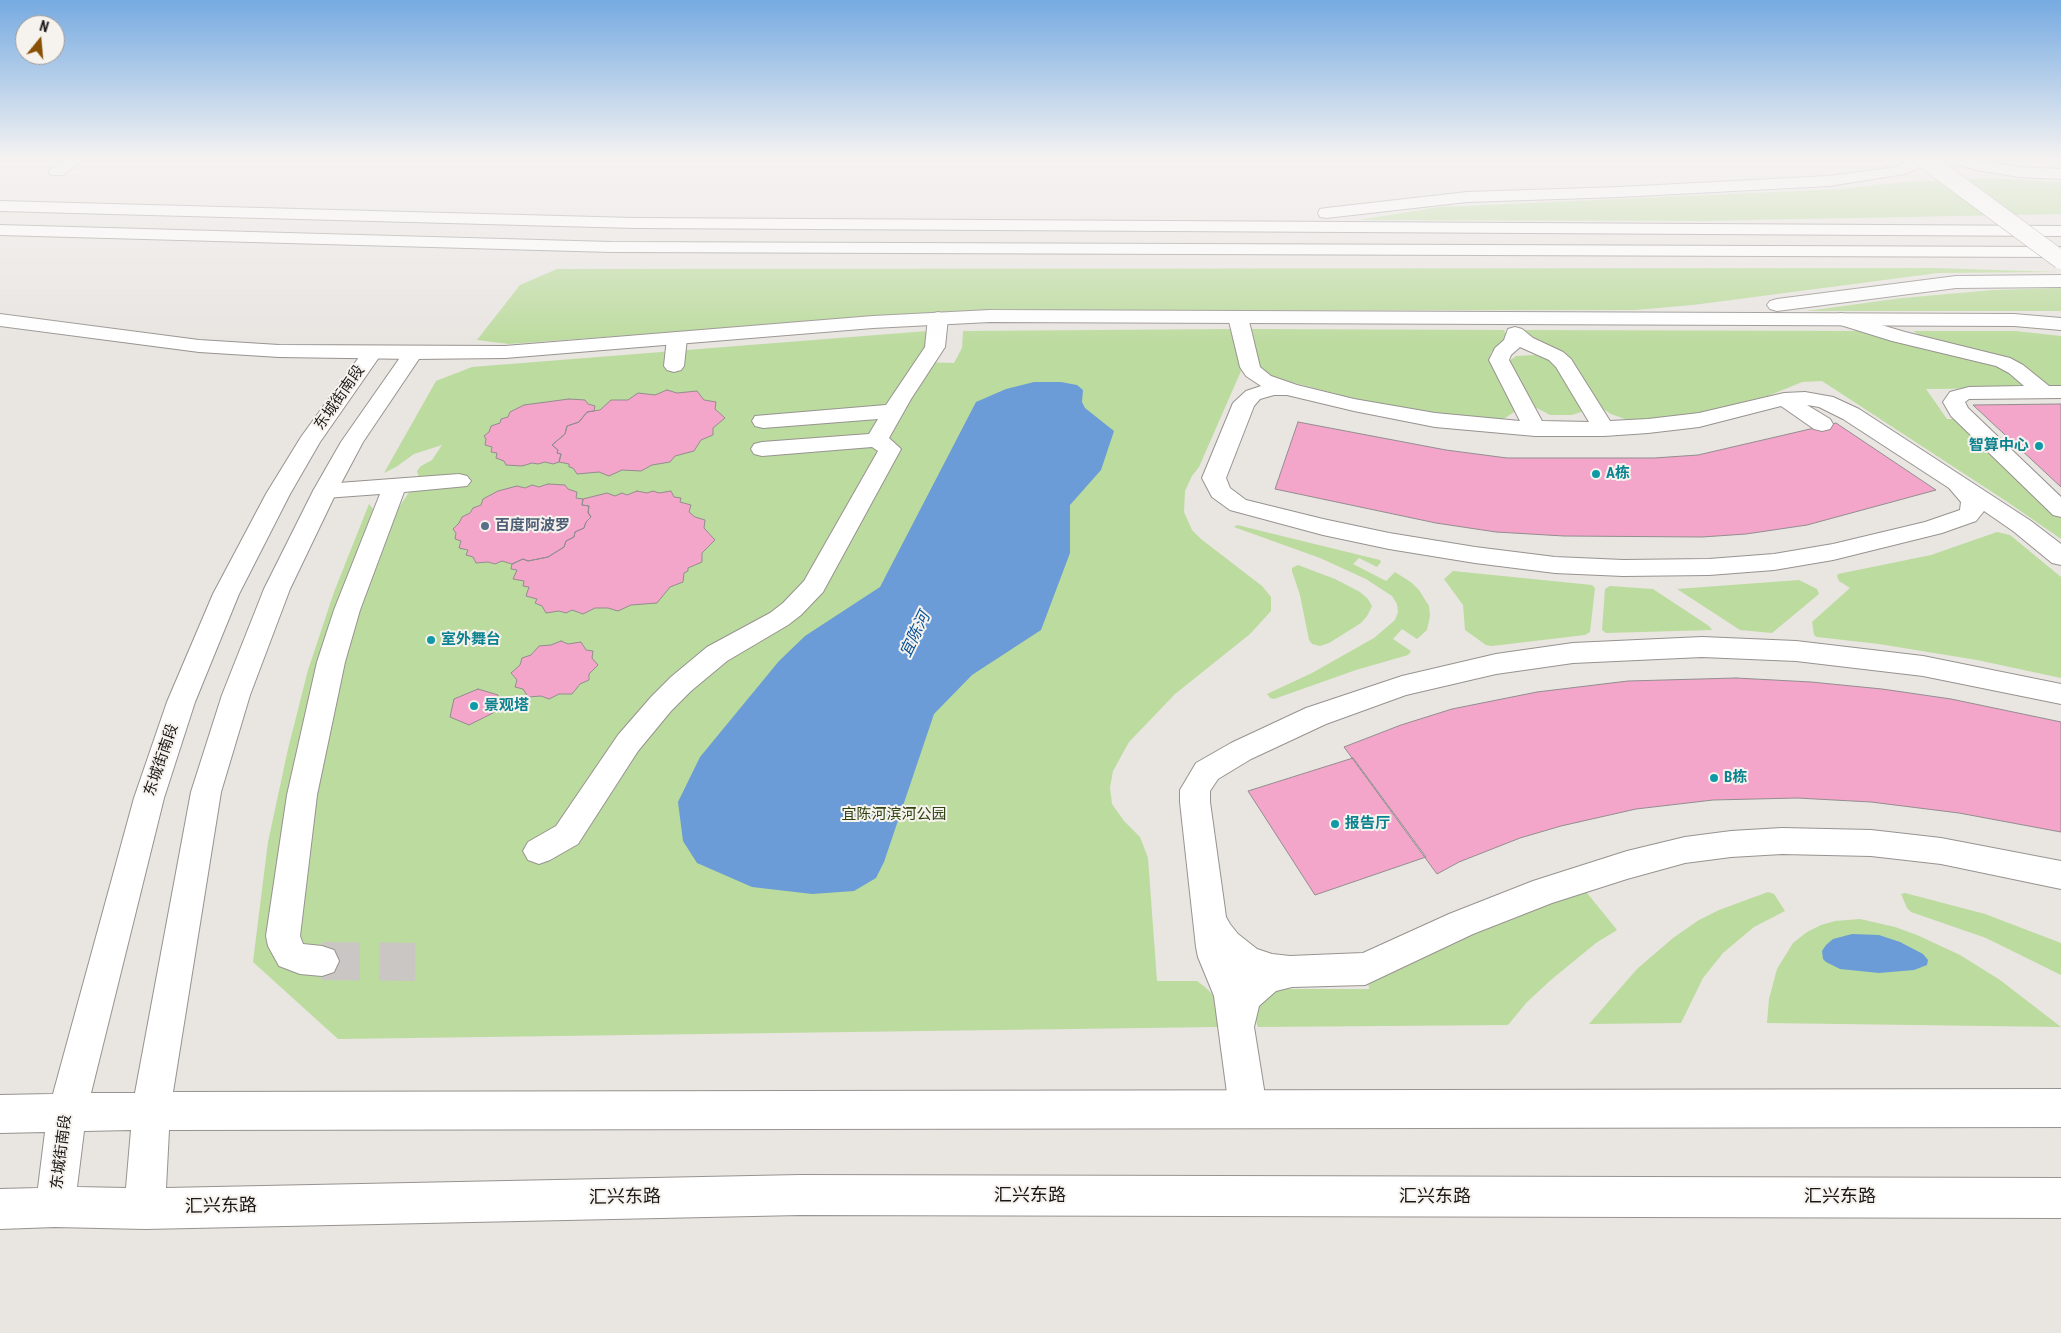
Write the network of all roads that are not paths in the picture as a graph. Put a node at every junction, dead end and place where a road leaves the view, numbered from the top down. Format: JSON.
{"nodes":[{"id":1,"x":567,"y":221,"type":"edge"},
{"id":2,"x":1247,"y":221,"type":"edge"},
{"id":3,"x":1974,"y":221,"type":"edge"},
{"id":4,"x":2008,"y":221,"type":"edge"},
{"id":5,"x":2032,"y":221,"type":"edge"},
{"id":6,"x":1182,"y":226,"type":"junction"},
{"id":7,"x":0,"y":230,"type":"edge"},
{"id":8,"x":1860,"y":230,"type":"junction"},
{"id":9,"x":2061,"y":231,"type":"edge"},
{"id":10,"x":2061,"y":242,"type":"edge"},
{"id":11,"x":1962,"y":252,"type":"junction"},
{"id":12,"x":2061,"y":252,"type":"edge"},
{"id":13,"x":2061,"y":260,"type":"edge"},
{"id":14,"x":2061,"y":281,"type":"edge"},
{"id":15,"x":1238,"y":317,"type":"junction"},
{"id":16,"x":938,"y":318,"type":"junction"},
{"id":17,"x":1669,"y":318,"type":"junction"},
{"id":18,"x":1841,"y":319,"type":"junction"},
{"id":19,"x":0,"y":320,"type":"edge"},
{"id":20,"x":2061,"y":324,"type":"edge"},
{"id":21,"x":1510,"y":326,"type":"junction"},
{"id":22,"x":677,"y":338,"type":"junction"},
{"id":23,"x":372,"y":353,"type":"junction"},
{"id":24,"x":413,"y":353,"type":"junction"},
{"id":25,"x":674,"y":366,"type":"dead end"},
{"id":26,"x":1250,"y":367,"type":"junction"},
{"id":27,"x":1297,"y":391,"type":"junction"},
{"id":28,"x":2053,"y":393,"type":"edge"},
{"id":29,"x":1784,"y":399,"type":"junction"},
{"id":30,"x":1244,"y":403,"type":"junction"},
{"id":31,"x":893,"y":411,"type":"junction"},
{"id":32,"x":763,"y":421,"type":"dead end"},
{"id":33,"x":1822,"y":424,"type":"dead end"},
{"id":34,"x":1535,"y":429,"type":"junction"},
{"id":35,"x":1604,"y":429,"type":"junction"},
{"id":36,"x":877,"y":440,"type":"junction"},
{"id":37,"x":762,"y":449,"type":"dead end"},
{"id":38,"x":459,"y":481,"type":"dead end"},
{"id":39,"x":1958,"y":484,"type":"junction"},
{"id":40,"x":395,"y":486,"type":"junction"},
{"id":41,"x":324,"y":491,"type":"junction"},
{"id":42,"x":2061,"y":510,"type":"edge"},
{"id":43,"x":1959,"y":519,"type":"junction"},
{"id":44,"x":2040,"y":539,"type":"junction"},
{"id":45,"x":2061,"y":556,"type":"edge"},
{"id":46,"x":2061,"y":694,"type":"edge"},
{"id":47,"x":539,"y":851,"type":"dead end"},
{"id":48,"x":2061,"y":876,"type":"edge"},
{"id":49,"x":1209,"y":918,"type":"junction"},
{"id":50,"x":322,"y":961,"type":"tunnel mouth"},
{"id":51,"x":1292,"y":971,"type":"junction"},
{"id":52,"x":1238,"y":1027,"type":"junction"},
{"id":53,"x":1248,"y":1108,"type":"junction"},
{"id":54,"x":2061,"y":1108,"type":"edge"},
{"id":55,"x":151,"y":1111,"type":"junction"},
{"id":56,"x":67,"y":1113,"type":"junction"},
{"id":57,"x":0,"y":1114,"type":"edge"},
{"id":58,"x":2061,"y":1198,"type":"edge"},
{"id":59,"x":56,"y":1207,"type":"junction"},
{"id":60,"x":0,"y":1209,"type":"edge"},
{"id":61,"x":145,"y":1209,"type":"junction"}],
"edges":[{"from":1,"to":6,"type":"main road"},
{"from":2,"to":6,"type":"main road"},
{"from":3,"to":8,"type":"main road"},
{"from":4,"to":13,"type":"main road","bridge":true},
{"from":5,"to":10,"type":"main road"},
{"from":6,"to":8,"type":"main road"},
{"from":7,"to":11,"type":"main road"},
{"from":8,"to":9,"type":"main road"},
{"from":11,"to":12,"type":"main road"},
{"from":11,"to":13,"type":"main road"},
{"from":14,"to":17,"type":"main road"},
{"from":15,"to":16,"type":"main road"},
{"from":15,"to":21,"type":"main road"},
{"from":15,"to":26,"type":"main road"},
{"from":16,"to":22,"type":"main road"},
{"from":16,"to":31,"type":"main road"},
{"from":17,"to":18,"type":"main road"},
{"from":17,"to":21,"type":"main road"},
{"from":18,"to":20,"type":"main road"},
{"from":18,"to":28,"type":"main road"},
{"from":19,"to":23,"type":"main road"},
{"from":21,"to":34,"type":"main road"},
{"from":21,"to":35,"type":"main road"},
{"from":22,"to":24,"type":"main road"},
{"from":22,"to":25,"type":"main road"},
{"from":23,"to":24,"type":"main road"},
{"from":23,"to":56,"type":"main road","name":"东城街南段"},
{"from":24,"to":41,"type":"main road"},
{"from":26,"to":27,"type":"main road"},
{"from":26,"to":30,"type":"main road"},
{"from":27,"to":30,"type":"main road"},
{"from":27,"to":34,"type":"main road"},
{"from":28,"to":42,"type":"main road"},
{"from":29,"to":33,"type":"main road"},
{"from":29,"to":35,"type":"main road"},
{"from":29,"to":39,"type":"main road"},
{"from":30,"to":43,"type":"main road"},
{"from":31,"to":32,"type":"main road"},
{"from":31,"to":36,"type":"main road"},
{"from":34,"to":35,"type":"main road"},
{"from":36,"to":37,"type":"main road"},
{"from":36,"to":47,"type":"main road"},
{"from":38,"to":40,"type":"main road"},
{"from":39,"to":43,"type":"main road"},
{"from":39,"to":44,"type":"main road"},
{"from":40,"to":41,"type":"main road"},
{"from":40,"to":50,"type":"main road"},
{"from":41,"to":55,"type":"main road"},
{"from":43,"to":44,"type":"main road"},
{"from":44,"to":45,"type":"main road"},
{"from":46,"to":49,"type":"main road"},
{"from":48,"to":51,"type":"main road"},
{"from":49,"to":51,"type":"main road"},
{"from":49,"to":52,"type":"main road"},
{"from":51,"to":52,"type":"main road"},
{"from":52,"to":53,"type":"main road"},
{"from":53,"to":54,"type":"main road"},
{"from":53,"to":55,"type":"main road"},
{"from":55,"to":56,"type":"main road"},
{"from":55,"to":61,"type":"main road"},
{"from":56,"to":57,"type":"main road"},
{"from":56,"to":59,"type":"main road","name":"东城街南段"},
{"from":58,"to":61,"type":"main road","name":"汇兴东路"},
{"from":59,"to":60,"type":"main road","name":"汇兴东路"},
{"from":59,"to":61,"type":"main road","name":"汇兴东路"}]}
